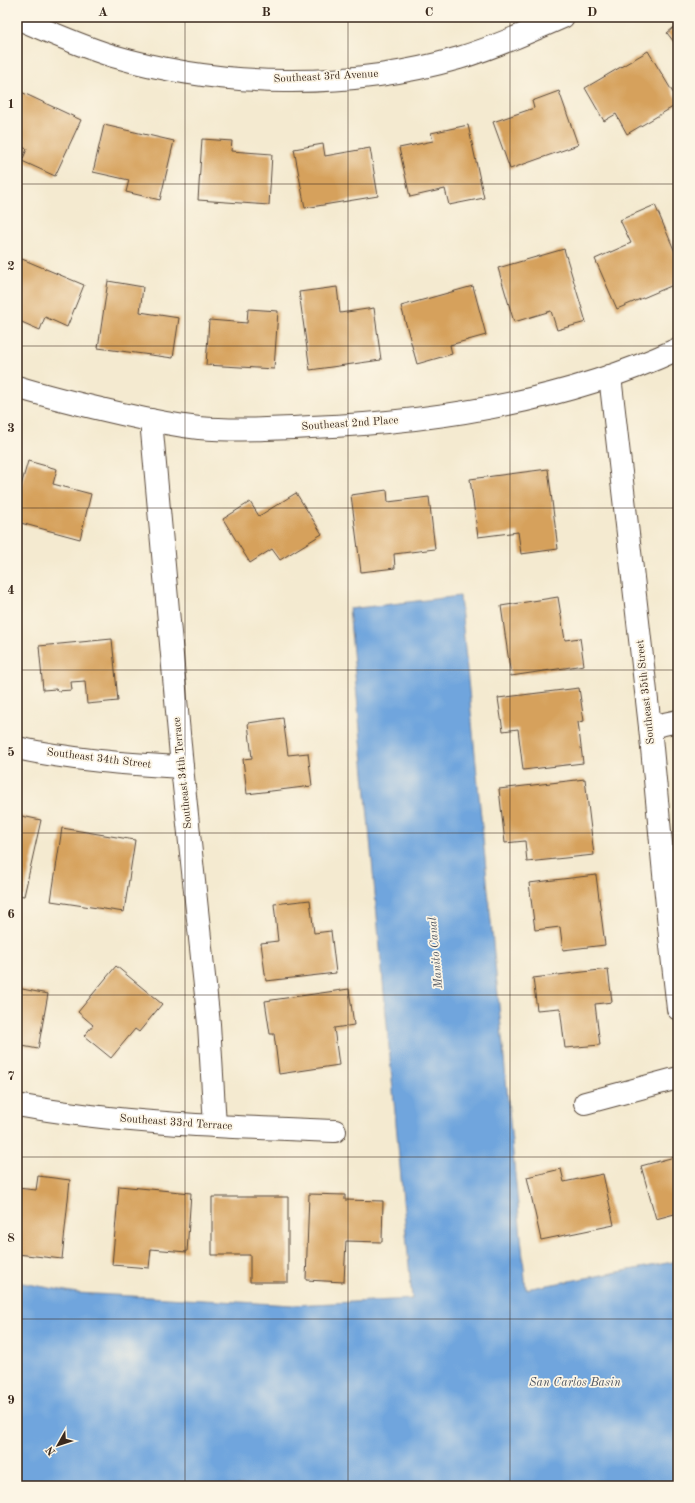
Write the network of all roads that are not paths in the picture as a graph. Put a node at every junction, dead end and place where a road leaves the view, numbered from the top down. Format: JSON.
{"nodes":[{"id":1,"x":563,"y":17,"type":"edge"},
{"id":2,"x":17,"y":18,"type":"edge"},
{"id":3,"x":678,"y":349,"type":"edge"},
{"id":4,"x":610,"y":376,"type":"junction"},
{"id":5,"x":17,"y":387,"type":"edge"},
{"id":6,"x":151,"y":420,"type":"junction"},
{"id":7,"x":678,"y":721,"type":"edge"},
{"id":8,"x":650,"y":727,"type":"junction"},
{"id":9,"x":17,"y":748,"type":"edge"},
{"id":10,"x":182,"y":767,"type":"junction"},
{"id":11,"x":678,"y":1009,"type":"edge"},
{"id":12,"x":678,"y":1078,"type":"edge"},
{"id":13,"x":585,"y":1103,"type":"dead end"},
{"id":14,"x":17,"y":1105,"type":"edge"},
{"id":15,"x":215,"y":1126,"type":"junction"},
{"id":16,"x":335,"y":1131,"type":"dead end"}],
"edges":[{"from":1,"to":2,"type":"street","name":"Southeast 3rd Avenue"},
{"from":3,"to":4,"type":"street","name":"Southeast 2nd Place"},
{"from":4,"to":6,"type":"street","name":"Southeast 2nd Place"},
{"from":4,"to":8,"type":"street","name":"Southeast 35th Street"},
{"from":5,"to":6,"type":"street","name":"Southeast 2nd Place"},
{"from":6,"to":10,"type":"street","name":"Southeast 34th Terrace"},
{"from":7,"to":8,"type":"street"},
{"from":8,"to":11,"type":"street","name":"Southeast 35th Street"},
{"from":9,"to":10,"type":"street","name":"Southeast 34th Street"},
{"from":10,"to":15,"type":"street","name":"Southeast 34th Terrace"},
{"from":12,"to":13,"type":"street"},
{"from":14,"to":15,"type":"street","name":"Southeast 33rd Terrace"},
{"from":15,"to":16,"type":"street","name":"Southeast 33rd Terrace"}]}
